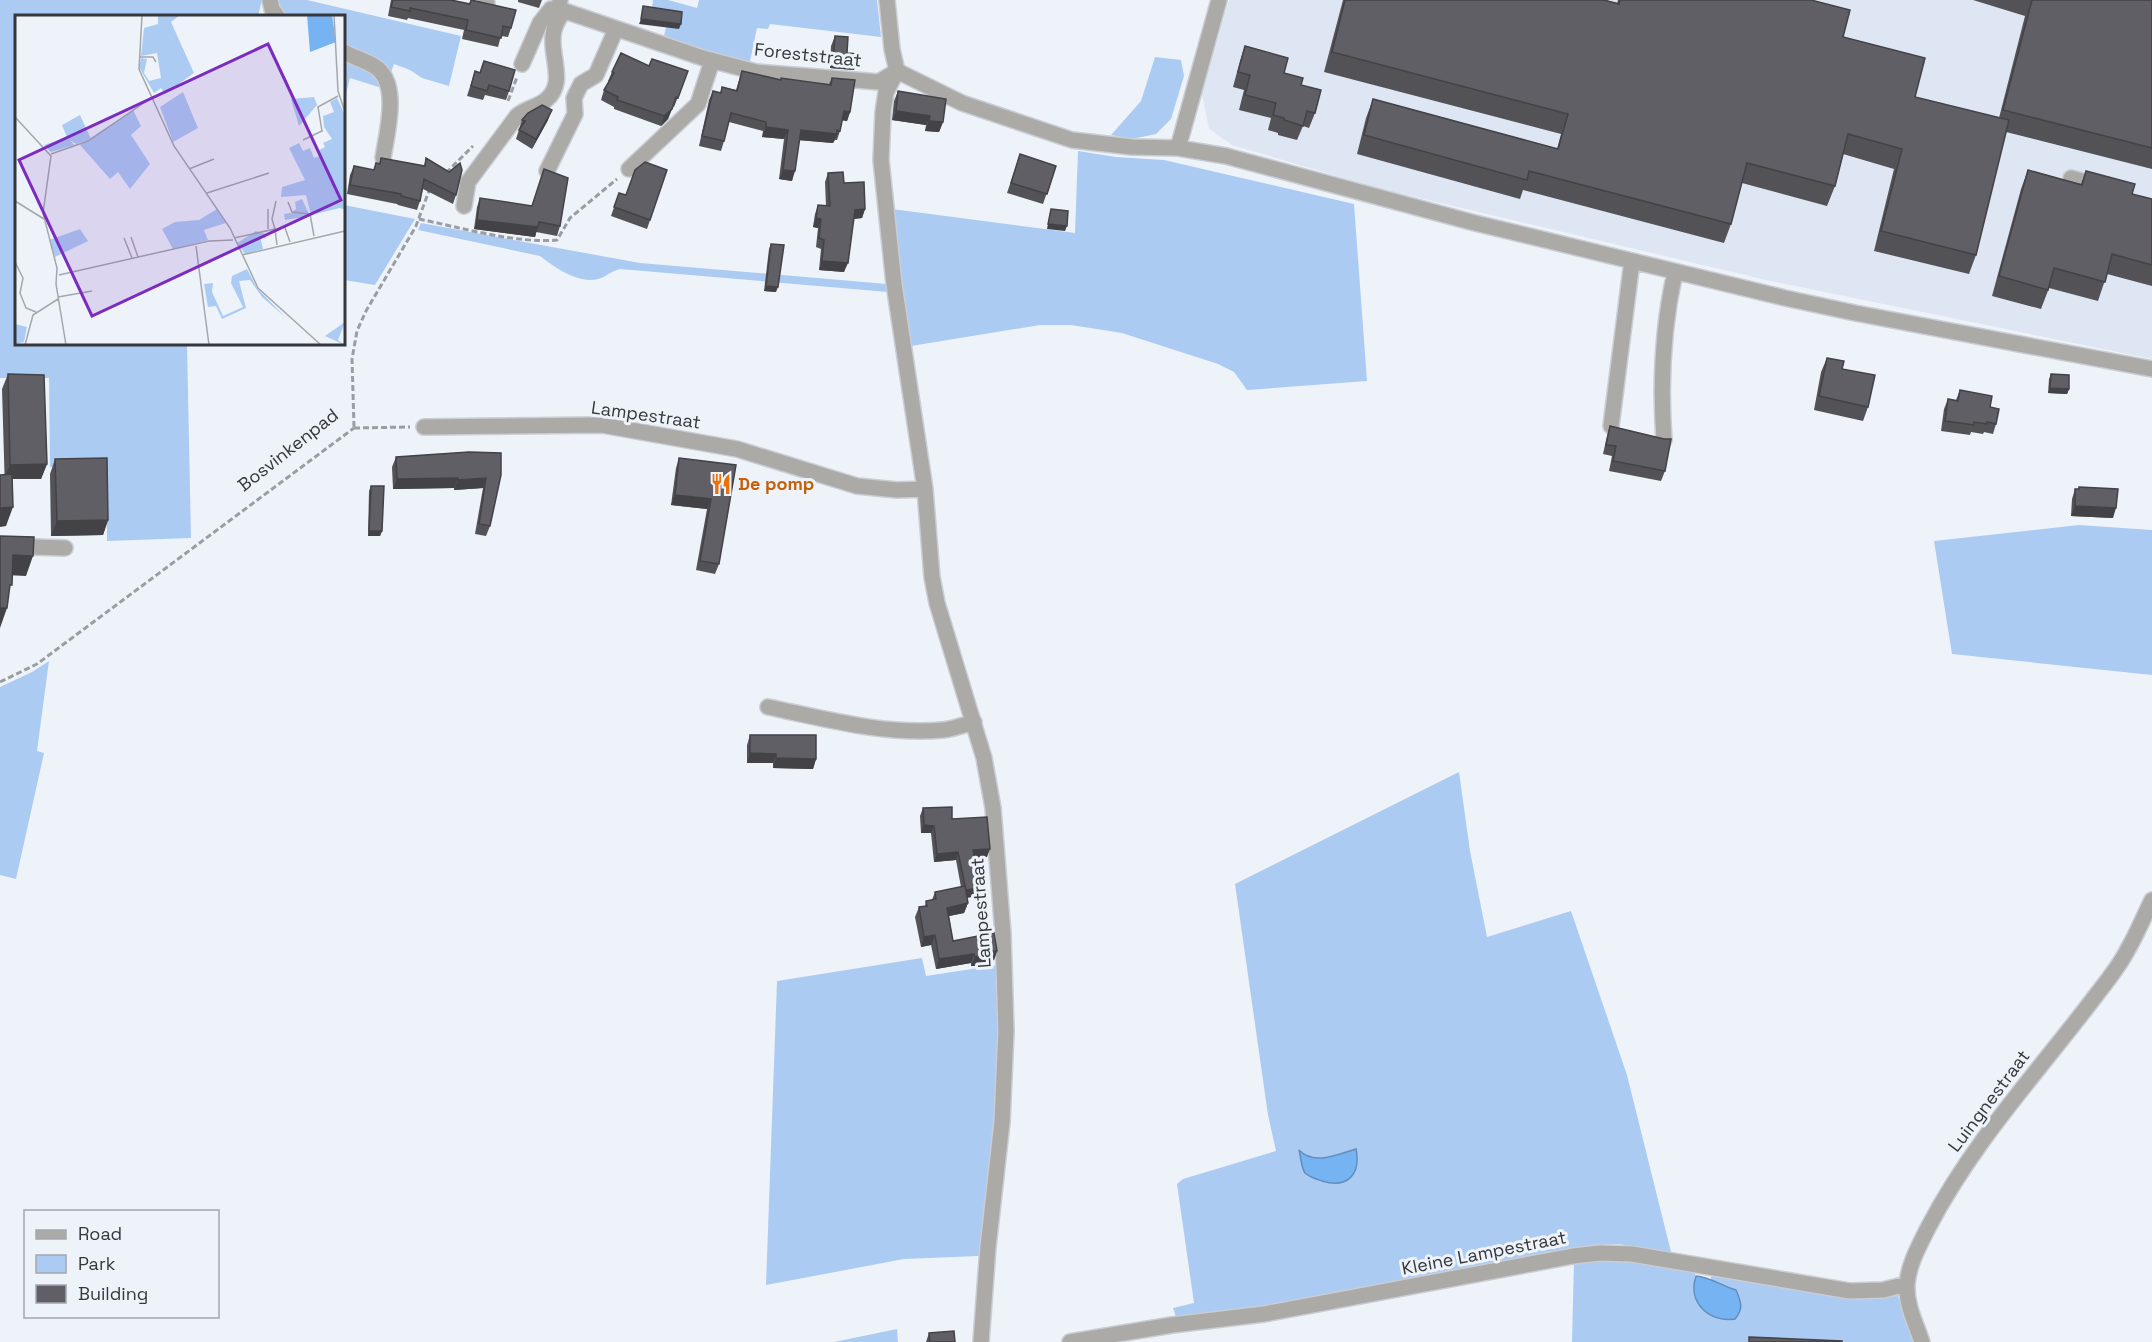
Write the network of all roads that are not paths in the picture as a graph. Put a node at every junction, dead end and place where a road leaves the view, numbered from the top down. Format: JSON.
{"nodes":[{"id":1,"x":270,"y":0,"type":"edge"},
{"id":2,"x":887,"y":0,"type":"edge"},
{"id":3,"x":1219,"y":0,"type":"edge"},
{"id":4,"x":561,"y":7,"type":"edge"},
{"id":5,"x":276,"y":15,"type":"edge"},
{"id":6,"x":616,"y":29,"type":"junction"},
{"id":7,"x":345,"y":52,"type":"edge"},
{"id":8,"x":712,"y":61,"type":"junction"},
{"id":9,"x":522,"y":64,"type":"road end"},
{"id":10,"x":897,"y":71,"type":"junction"},
{"id":11,"x":1178,"y":148,"type":"junction"},
{"id":12,"x":383,"y":158,"type":"edge"},
{"id":13,"x":629,"y":169,"type":"road end"},
{"id":14,"x":547,"y":171,"type":"edge"},
{"id":15,"x":2071,"y":178,"type":"dead end"},
{"id":16,"x":2111,"y":189,"type":"edge"},
{"id":17,"x":464,"y":206,"type":"dead end"},
{"id":18,"x":1632,"y":261,"type":"junction"},
{"id":19,"x":1675,"y":272,"type":"junction"},
{"id":20,"x":2152,"y":369,"type":"edge"},
{"id":21,"x":1611,"y":426,"type":"edge"},
{"id":22,"x":424,"y":427,"type":"road end"},
{"id":23,"x":1664,"y":440,"type":"edge"},
{"id":24,"x":926,"y":489,"type":"junction"},
{"id":25,"x":0,"y":546,"type":"edge"},
{"id":26,"x":65,"y":548,"type":"dead end"},
{"id":27,"x":768,"y":707,"type":"dead end"},
{"id":28,"x":974,"y":722,"type":"junction"},
{"id":29,"x":2152,"y":900,"type":"edge"},
{"id":30,"x":1907,"y":1284,"type":"junction"},
{"id":31,"x":981,"y":1342,"type":"edge"},
{"id":32,"x":1070,"y":1342,"type":"edge"},
{"id":33,"x":1922,"y":1342,"type":"edge"}],
"edges":[{"from":1,"to":5,"type":"street"},
{"from":2,"to":10,"type":"street"},
{"from":3,"to":11,"type":"street"},
{"from":4,"to":6,"type":"street","name":"Foreststraat"},
{"from":4,"to":9,"type":"street"},
{"from":4,"to":17,"type":"street"},
{"from":6,"to":8,"type":"street","name":"Foreststraat"},
{"from":6,"to":14,"type":"street"},
{"from":7,"to":12,"type":"street"},
{"from":8,"to":10,"type":"street","name":"Foreststraat"},
{"from":8,"to":13,"type":"street"},
{"from":10,"to":11,"type":"street"},
{"from":10,"to":24,"type":"street","name":"Lampestraat"},
{"from":11,"to":18,"type":"street"},
{"from":15,"to":16,"type":"street"},
{"from":18,"to":19,"type":"street"},
{"from":18,"to":21,"type":"street"},
{"from":19,"to":20,"type":"street"},
{"from":19,"to":23,"type":"street"},
{"from":22,"to":24,"type":"street","name":"Lampestraat"},
{"from":24,"to":28,"type":"street","name":"Lampestraat"},
{"from":25,"to":26,"type":"street"},
{"from":27,"to":28,"type":"street"},
{"from":28,"to":31,"type":"street","name":"Lampestraat"},
{"from":29,"to":30,"type":"street","name":"Luingnestraat"},
{"from":30,"to":32,"type":"street","name":"Kleine Lampestraat"},
{"from":30,"to":33,"type":"street","name":"Luingnestraat"}]}
